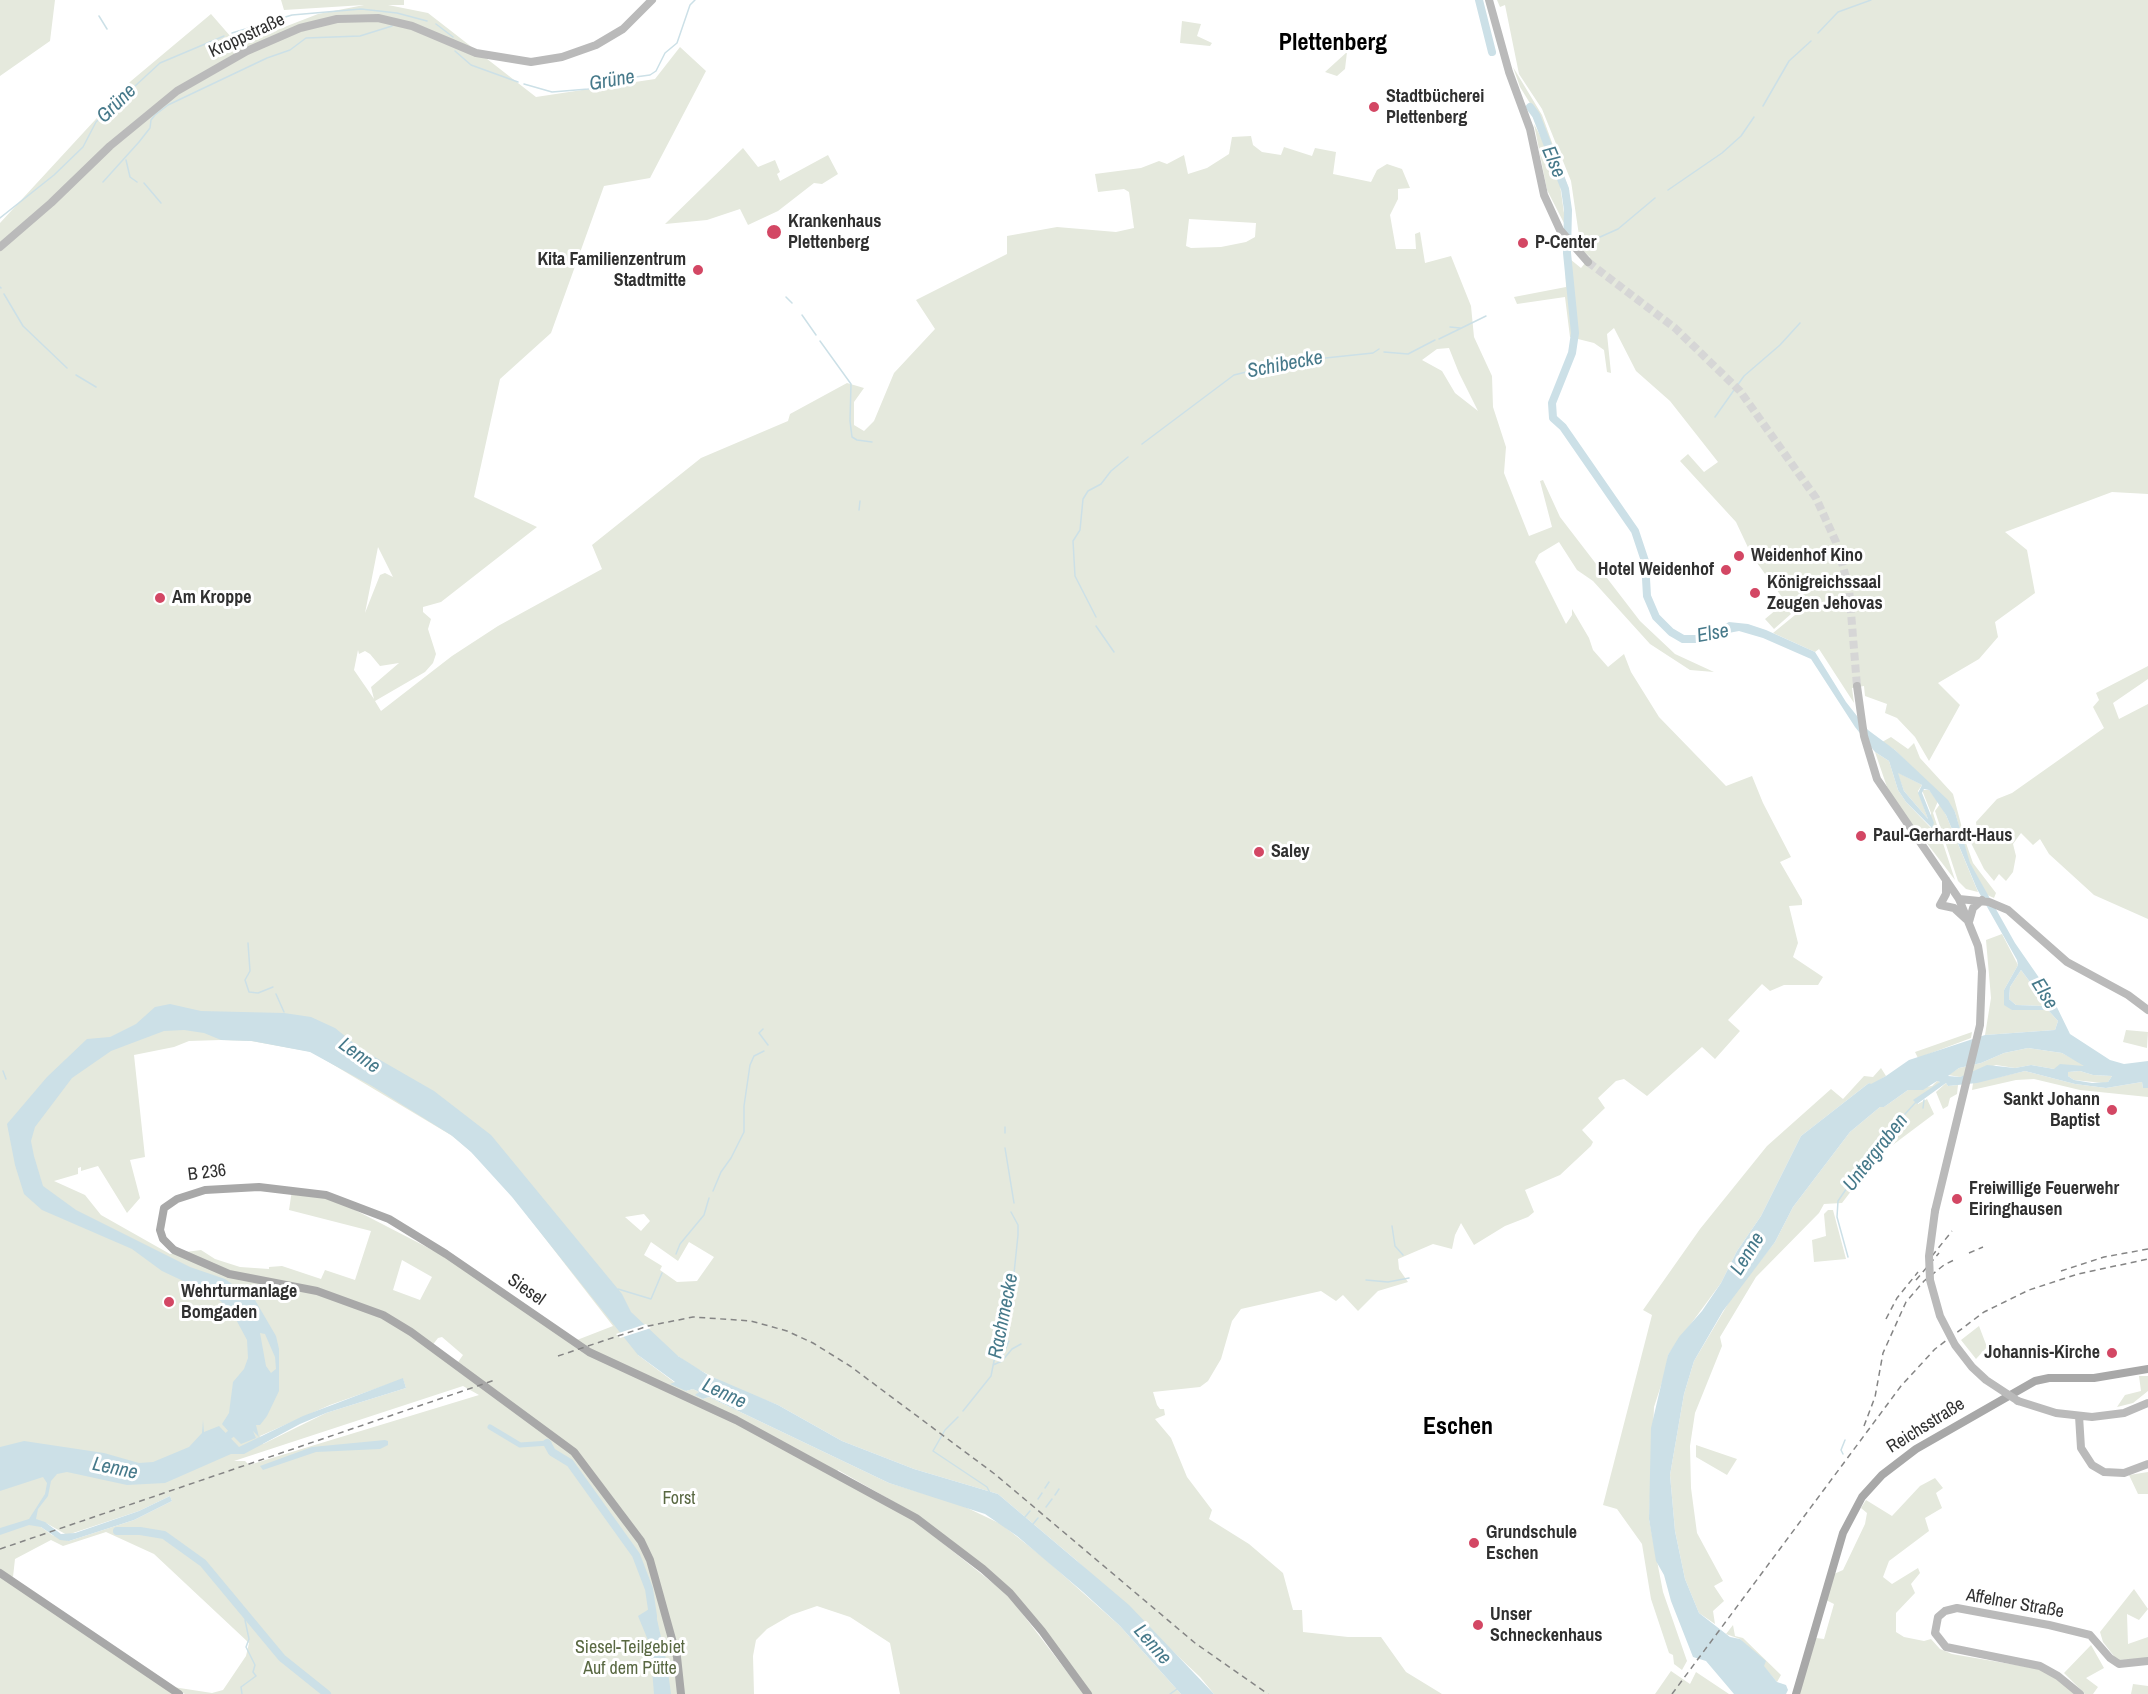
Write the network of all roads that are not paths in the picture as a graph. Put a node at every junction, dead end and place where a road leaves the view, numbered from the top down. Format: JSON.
{"nodes":[{"id":1,"x":652,"y":0,"type":"edge"},
{"id":2,"x":1489,"y":0,"type":"edge"},
{"id":3,"x":0,"y":247,"type":"edge"},
{"id":4,"x":1588,"y":262,"type":"tunnel mouth"},
{"id":5,"x":1857,"y":686,"type":"tunnel mouth"},
{"id":6,"x":1946,"y":878,"type":"junction"},
{"id":7,"x":1959,"y":899,"type":"junction"},
{"id":8,"x":1979,"y":900,"type":"junction"},
{"id":9,"x":1969,"y":922,"type":"junction"},
{"id":10,"x":2148,"y":1010,"type":"edge"},
{"id":11,"x":446,"y":1254,"type":"joint"},
{"id":12,"x":2147,"y":1370,"type":"edge"},
{"id":13,"x":2148,"y":1403,"type":"edge"},
{"id":14,"x":2079,"y":1416,"type":"junction"},
{"id":15,"x":2148,"y":1464,"type":"edge"},
{"id":16,"x":0,"y":1573,"type":"edge"},
{"id":17,"x":2148,"y":1661,"type":"edge"},
{"id":18,"x":179,"y":1694,"type":"edge"},
{"id":19,"x":681,"y":1694,"type":"edge"},
{"id":20,"x":1088,"y":1694,"type":"edge"},
{"id":21,"x":1796,"y":1694,"type":"edge"},
{"id":22,"x":2080,"y":1694,"type":"edge"}],
"edges":[{"from":1,"to":3,"type":"main road","name":"Kroppstraße"},
{"from":2,"to":4,"type":"main road"},
{"from":5,"to":6,"type":"main road"},
{"from":6,"to":7,"type":"main road"},
{"from":6,"to":9,"type":"main road"},
{"from":7,"to":8,"type":"main road"},
{"from":7,"to":9,"type":"main road"},
{"from":8,"to":9,"type":"main road"},
{"from":8,"to":10,"type":"main road"},
{"from":9,"to":14,"type":"main road","bridge":true},
{"from":11,"to":19,"type":"main road","name":"B 236","number":"B 236"},
{"from":11,"to":20,"type":"main road","name":"Siesel","number":"B 236"},
{"from":12,"to":21,"type":"main road","name":"Reichsstraße"},
{"from":13,"to":14,"type":"main road"},
{"from":14,"to":15,"type":"main road"},
{"from":16,"to":18,"type":"main road"},
{"from":17,"to":22,"type":"main road","name":"Affelner Straße"}]}
